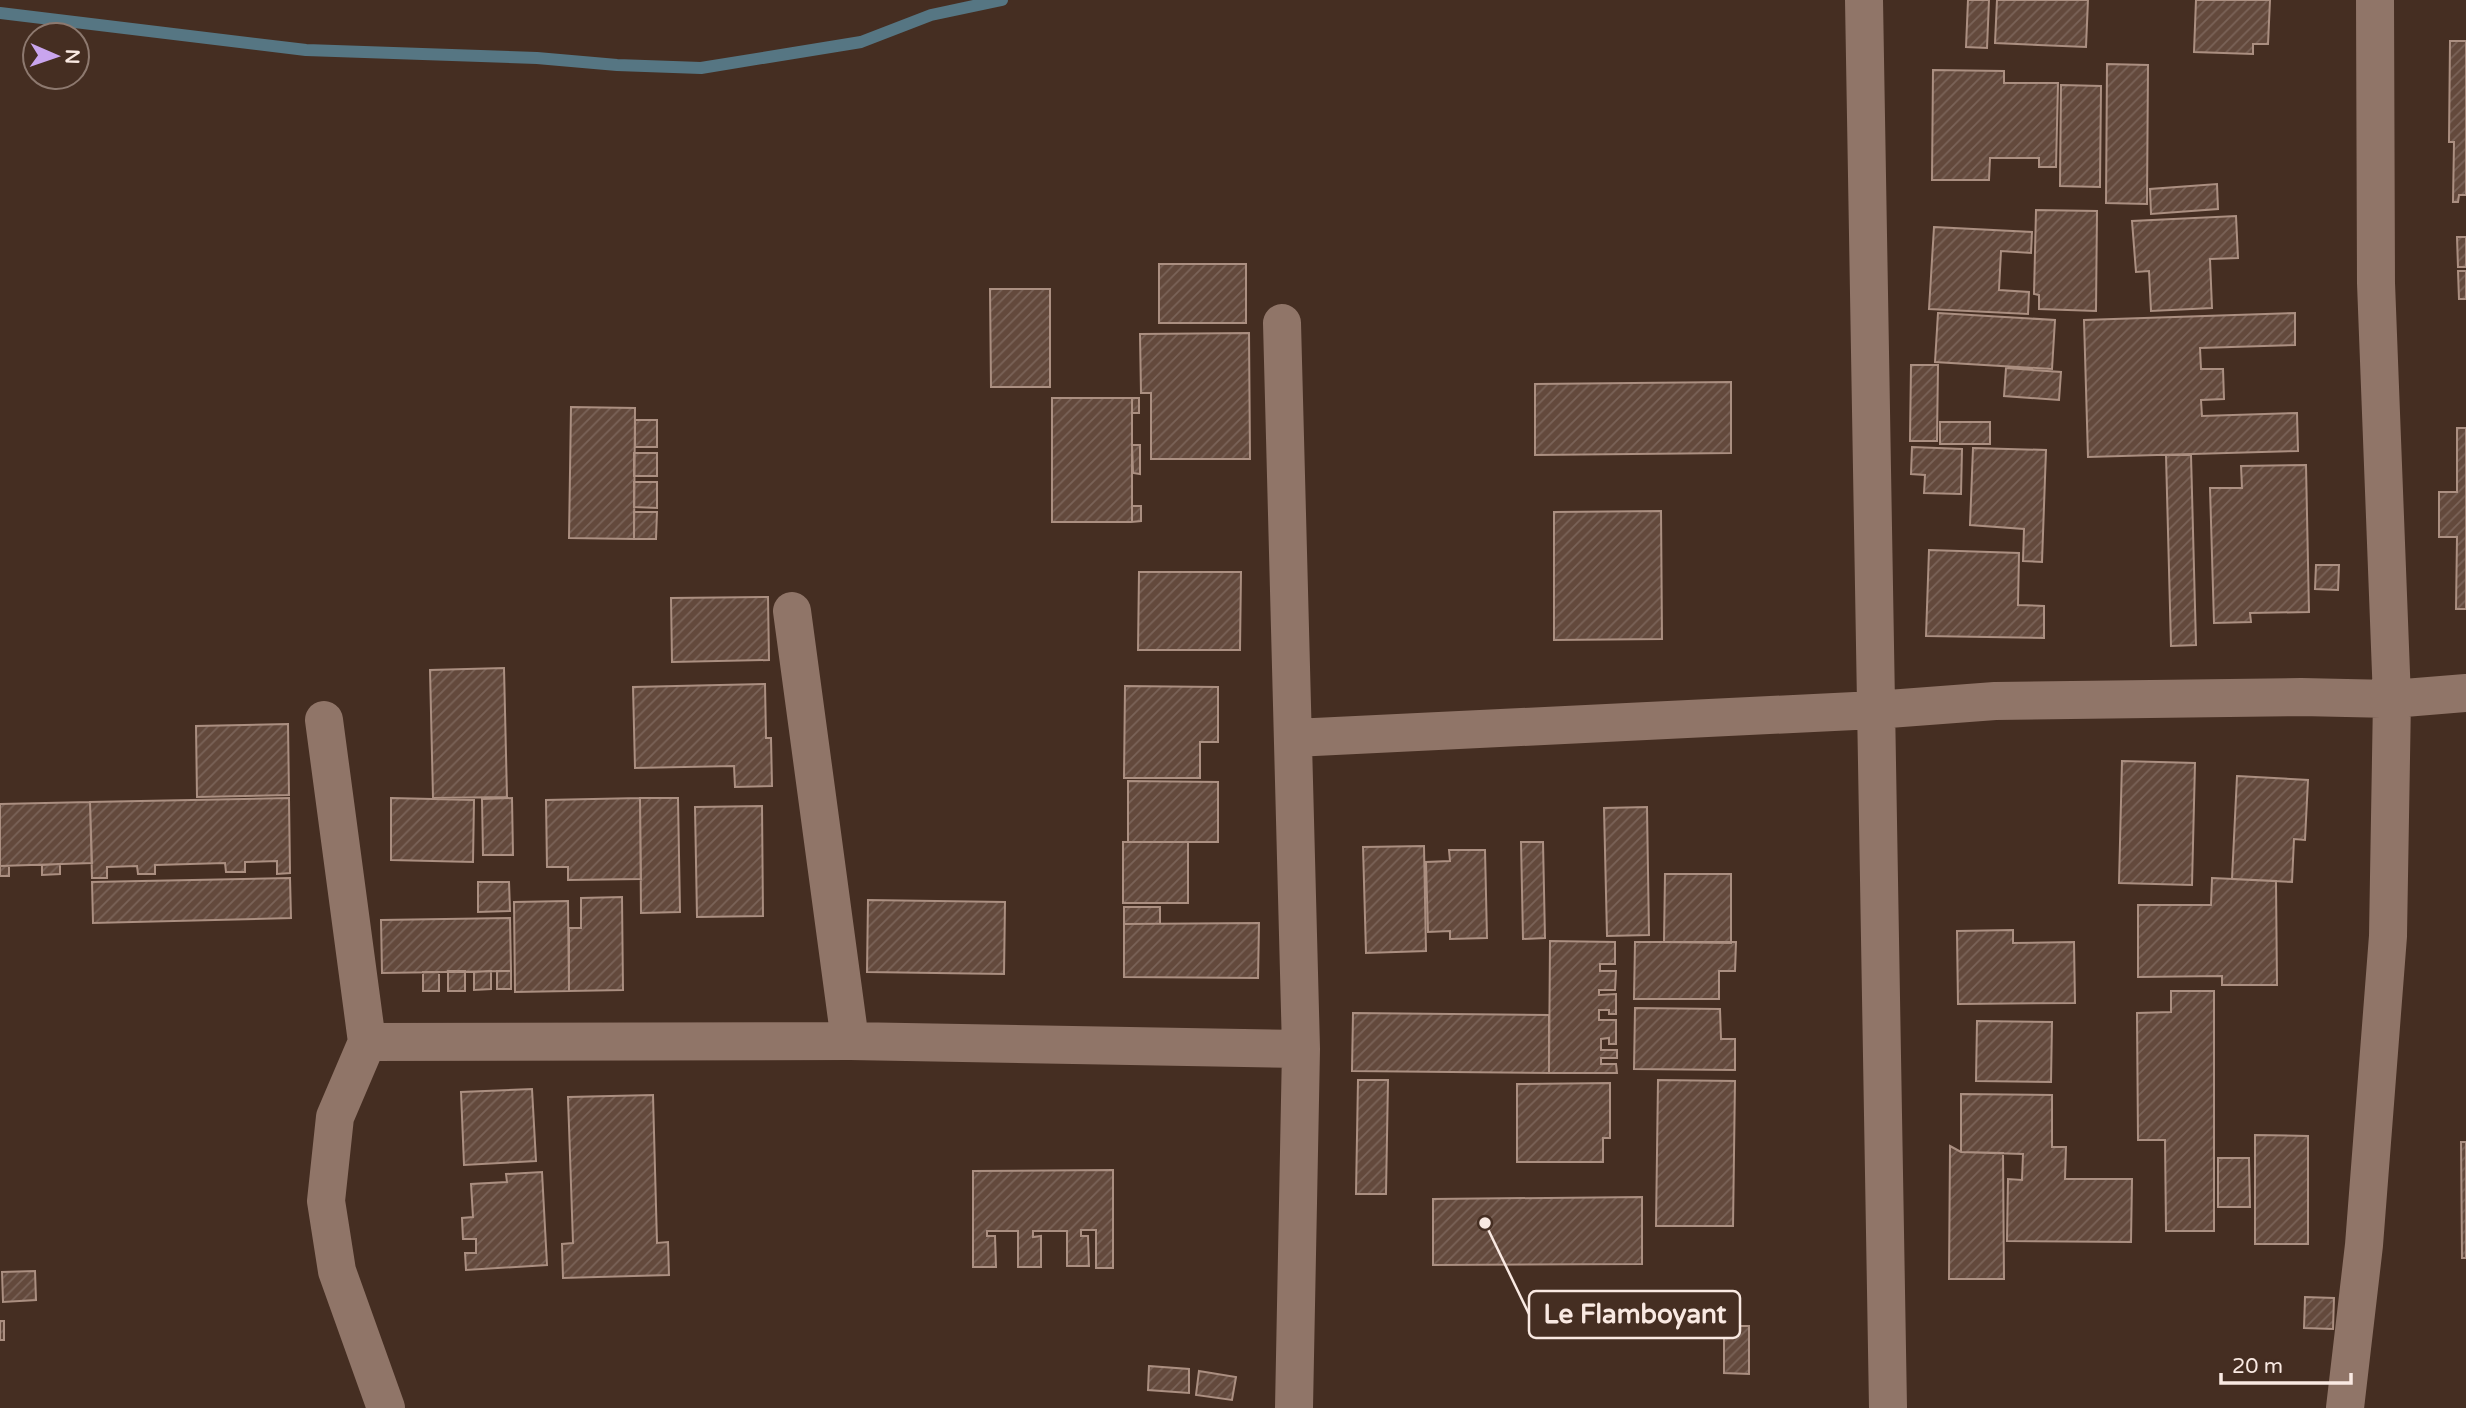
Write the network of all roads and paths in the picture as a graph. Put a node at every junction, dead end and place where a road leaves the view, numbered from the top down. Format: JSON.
{"nodes":[{"id":1,"x":1864,"y":0,"type":"edge"},
{"id":2,"x":2375,"y":0,"type":"edge"},
{"id":3,"x":1282,"y":323,"type":"dead end"},
{"id":4,"x":792,"y":611,"type":"dead end"},
{"id":5,"x":2466,"y":693,"type":"edge"},
{"id":6,"x":2392,"y":699,"type":"junction"},
{"id":7,"x":1875,"y":710,"type":"junction"},
{"id":8,"x":324,"y":720,"type":"dead end"},
{"id":9,"x":1294,"y":738,"type":"junction"},
{"id":10,"x":850,"y":1041,"type":"junction"},
{"id":11,"x":367,"y":1042,"type":"junction"},
{"id":12,"x":1301,"y":1049,"type":"junction"},
{"id":13,"x":386,"y":1408,"type":"edge"},
{"id":14,"x":1294,"y":1408,"type":"edge"},
{"id":15,"x":1888,"y":1408,"type":"edge"},
{"id":16,"x":2345,"y":1408,"type":"edge"}],
"edges":[{"from":1,"to":7,"type":"street"},
{"from":2,"to":6,"type":"street"},
{"from":3,"to":9,"type":"street"},
{"from":4,"to":10,"type":"street"},
{"from":5,"to":6,"type":"street"},
{"from":6,"to":7,"type":"street"},
{"from":6,"to":16,"type":"street"},
{"from":7,"to":9,"type":"street"},
{"from":7,"to":15,"type":"street"},
{"from":8,"to":11,"type":"street"},
{"from":9,"to":12,"type":"street"},
{"from":10,"to":11,"type":"street"},
{"from":10,"to":12,"type":"street"},
{"from":11,"to":13,"type":"street"},
{"from":12,"to":14,"type":"street"}]}
